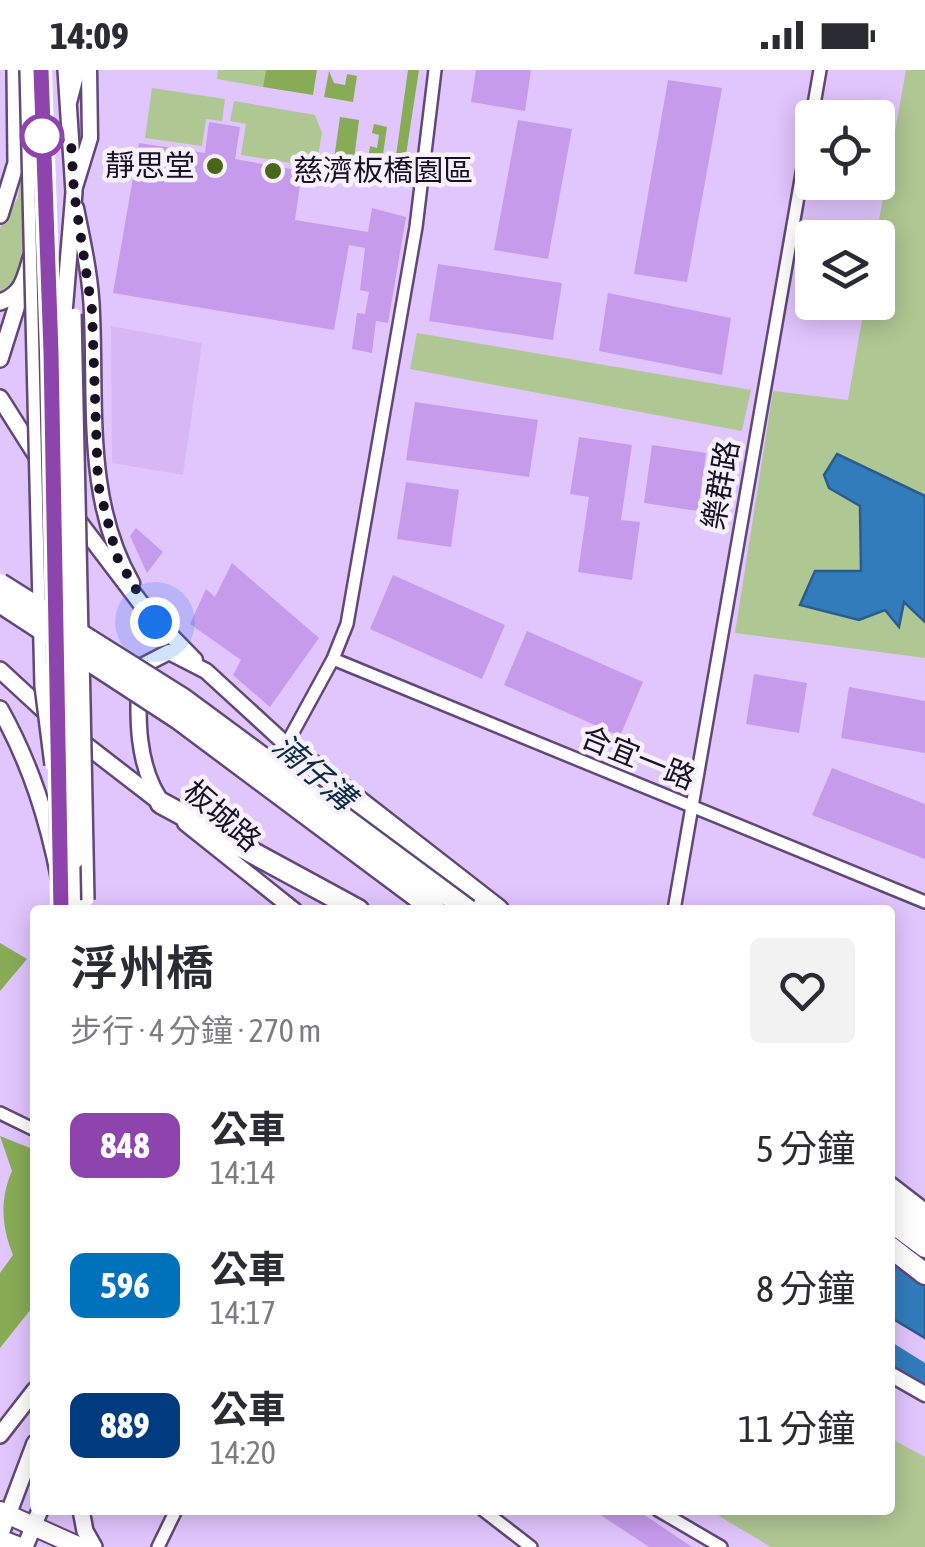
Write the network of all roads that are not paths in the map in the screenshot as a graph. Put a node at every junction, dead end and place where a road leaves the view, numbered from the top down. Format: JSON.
{"nodes":[{"id":1,"x":16,"y":70,"type":"edge"},
{"id":2,"x":26,"y":70,"type":"edge"},
{"id":3,"x":41,"y":70,"type":"edge"},
{"id":4,"x":66,"y":70,"type":"edge"},
{"id":5,"x":78,"y":70,"type":"edge"},
{"id":6,"x":88,"y":70,"type":"edge"},
{"id":7,"x":435,"y":70,"type":"edge"},
{"id":8,"x":820,"y":70,"type":"edge"},
{"id":9,"x":70,"y":106,"type":"junction"},
{"id":10,"x":74,"y":192,"type":"junction"},
{"id":11,"x":44,"y":206,"type":"junction"},
{"id":12,"x":0,"y":215,"type":"edge"},
{"id":13,"x":23,"y":285,"type":"junction"},
{"id":14,"x":0,"y":302,"type":"edge"},
{"id":15,"x":70,"y":314,"type":"junction"},
{"id":16,"x":0,"y":359,"type":"edge"},
{"id":17,"x":0,"y":398,"type":"edge"},
{"id":18,"x":0,"y":584,"type":"edge"},
{"id":19,"x":0,"y":602,"type":"edge"},
{"id":20,"x":155,"y":622,"type":"junction"},
{"id":21,"x":333,"y":659,"type":"junction"},
{"id":22,"x":0,"y":670,"type":"edge"},
{"id":23,"x":206,"y":671,"type":"junction"},
{"id":24,"x":0,"y":709,"type":"edge"},
{"id":25,"x":286,"y":745,"type":"junction"},
{"id":26,"x":161,"y":803,"type":"junction"},
{"id":27,"x":690,"y":806,"type":"junction"},
{"id":28,"x":59,"y":821,"type":"junction"},
{"id":29,"x":60,"y":881,"type":"junction"},
{"id":30,"x":925,"y":902,"type":"edge"},
{"id":31,"x":61,"y":905,"type":"edge"},
{"id":32,"x":85,"y":905,"type":"edge"},
{"id":33,"x":85,"y":905,"type":"edge"},
{"id":34,"x":288,"y":905,"type":"edge"},
{"id":35,"x":349,"y":905,"type":"edge"},
{"id":36,"x":429,"y":905,"type":"edge"},
{"id":37,"x":461,"y":905,"type":"edge"},
{"id":38,"x":491,"y":905,"type":"edge"},
{"id":39,"x":503,"y":905,"type":"edge"},
{"id":40,"x":675,"y":905,"type":"edge"},
{"id":41,"x":0,"y":1114,"type":"edge"},
{"id":42,"x":30,"y":1128,"type":"edge"},
{"id":43,"x":895,"y":1188,"type":"edge"},
{"id":44,"x":895,"y":1206,"type":"edge"},
{"id":45,"x":925,"y":1211,"type":"edge"},
{"id":46,"x":895,"y":1225,"type":"edge"},
{"id":47,"x":925,"y":1228,"type":"edge"},
{"id":48,"x":925,"y":1247,"type":"edge"},
{"id":49,"x":895,"y":1253,"type":"edge"},
{"id":50,"x":925,"y":1274,"type":"edge"},
{"id":51,"x":895,"y":1377,"type":"edge"},
{"id":52,"x":925,"y":1394,"type":"edge"},
{"id":53,"x":30,"y":1396,"type":"edge"},
{"id":54,"x":0,"y":1435,"type":"edge"},
{"id":55,"x":30,"y":1454,"type":"edge"},
{"id":56,"x":4,"y":1513,"type":"edge"},
{"id":57,"x":82,"y":1515,"type":"edge"},
{"id":58,"x":174,"y":1515,"type":"edge"},
{"id":59,"x":489,"y":1515,"type":"edge"},
{"id":60,"x":667,"y":1515,"type":"edge"},
{"id":61,"x":36,"y":1518,"type":"edge"},
{"id":62,"x":0,"y":1538,"type":"edge"},
{"id":63,"x":22,"y":1547,"type":"edge"},
{"id":64,"x":80,"y":1547,"type":"edge"},
{"id":65,"x":94,"y":1547,"type":"edge"},
{"id":66,"x":158,"y":1547,"type":"edge"},
{"id":67,"x":531,"y":1547,"type":"edge"},
{"id":68,"x":721,"y":1547,"type":"edge"}],
"edges":[{"from":1,"to":12,"type":"main road"},
{"from":2,"to":28,"type":"street","bridge":true},
{"from":3,"to":11,"type":"main road"},
{"from":4,"to":9,"type":"main road"},
{"from":5,"to":9,"type":"street"},
{"from":6,"to":10,"type":"street"},
{"from":7,"to":21,"type":"street"},
{"from":8,"to":27,"type":"street","name":"樂群路"},
{"from":9,"to":10,"type":"main road"},
{"from":10,"to":15,"type":"main road"},
{"from":10,"to":20,"type":"street"},
{"from":11,"to":13,"type":"main road"},
{"from":11,"to":28,"type":"main road","bridge":true},
{"from":13,"to":14,"type":"main road"},
{"from":13,"to":16,"type":"main road"},
{"from":15,"to":32,"type":"main road","bridge":true},
{"from":15,"to":33,"type":"street","bridge":true},
{"from":17,"to":20,"type":"main road"},
{"from":18,"to":37,"type":"highway","bridge":true},
{"from":19,"to":36,"type":"highway","bridge":true},
{"from":20,"to":23,"type":"street"},
{"from":21,"to":25,"type":"street"},
{"from":21,"to":27,"type":"street","name":"合宜一路"},
{"from":22,"to":26,"type":"main road"},
{"from":23,"to":25,"type":"street","name":"板城路"},
{"from":23,"to":26,"type":"street","name":"板城路"},
{"from":24,"to":29,"type":"main road"},
{"from":25,"to":38,"type":"highway"},
{"from":25,"to":39,"type":"street","name":"板城路"},
{"from":26,"to":34,"type":"street","name":"板城路"},
{"from":26,"to":35,"type":"highway"},
{"from":27,"to":30,"type":"street","name":"合宜一路"},
{"from":27,"to":40,"type":"street","name":"樂群路"},
{"from":28,"to":29,"type":"main road","bridge":true},
{"from":29,"to":31,"type":"main road"},
{"from":41,"to":42,"type":"street"},
{"from":43,"to":45,"type":"street"},
{"from":44,"to":47,"type":"highway"},
{"from":46,"to":48,"type":"highway"},
{"from":49,"to":50,"type":"highway"},
{"from":51,"to":52,"type":"street"},
{"from":53,"to":54,"type":"main road"},
{"from":55,"to":56,"type":"main road"},
{"from":56,"to":61,"type":"main road"},
{"from":56,"to":62,"type":"main road"},
{"from":57,"to":65,"type":"main road"},
{"from":58,"to":66,"type":"street"},
{"from":59,"to":67,"type":"street"},
{"from":60,"to":68,"type":"street"},
{"from":61,"to":63,"type":"main road"},
{"from":61,"to":64,"type":"main road"},
{"from":62,"to":63,"type":"main road"}]}
